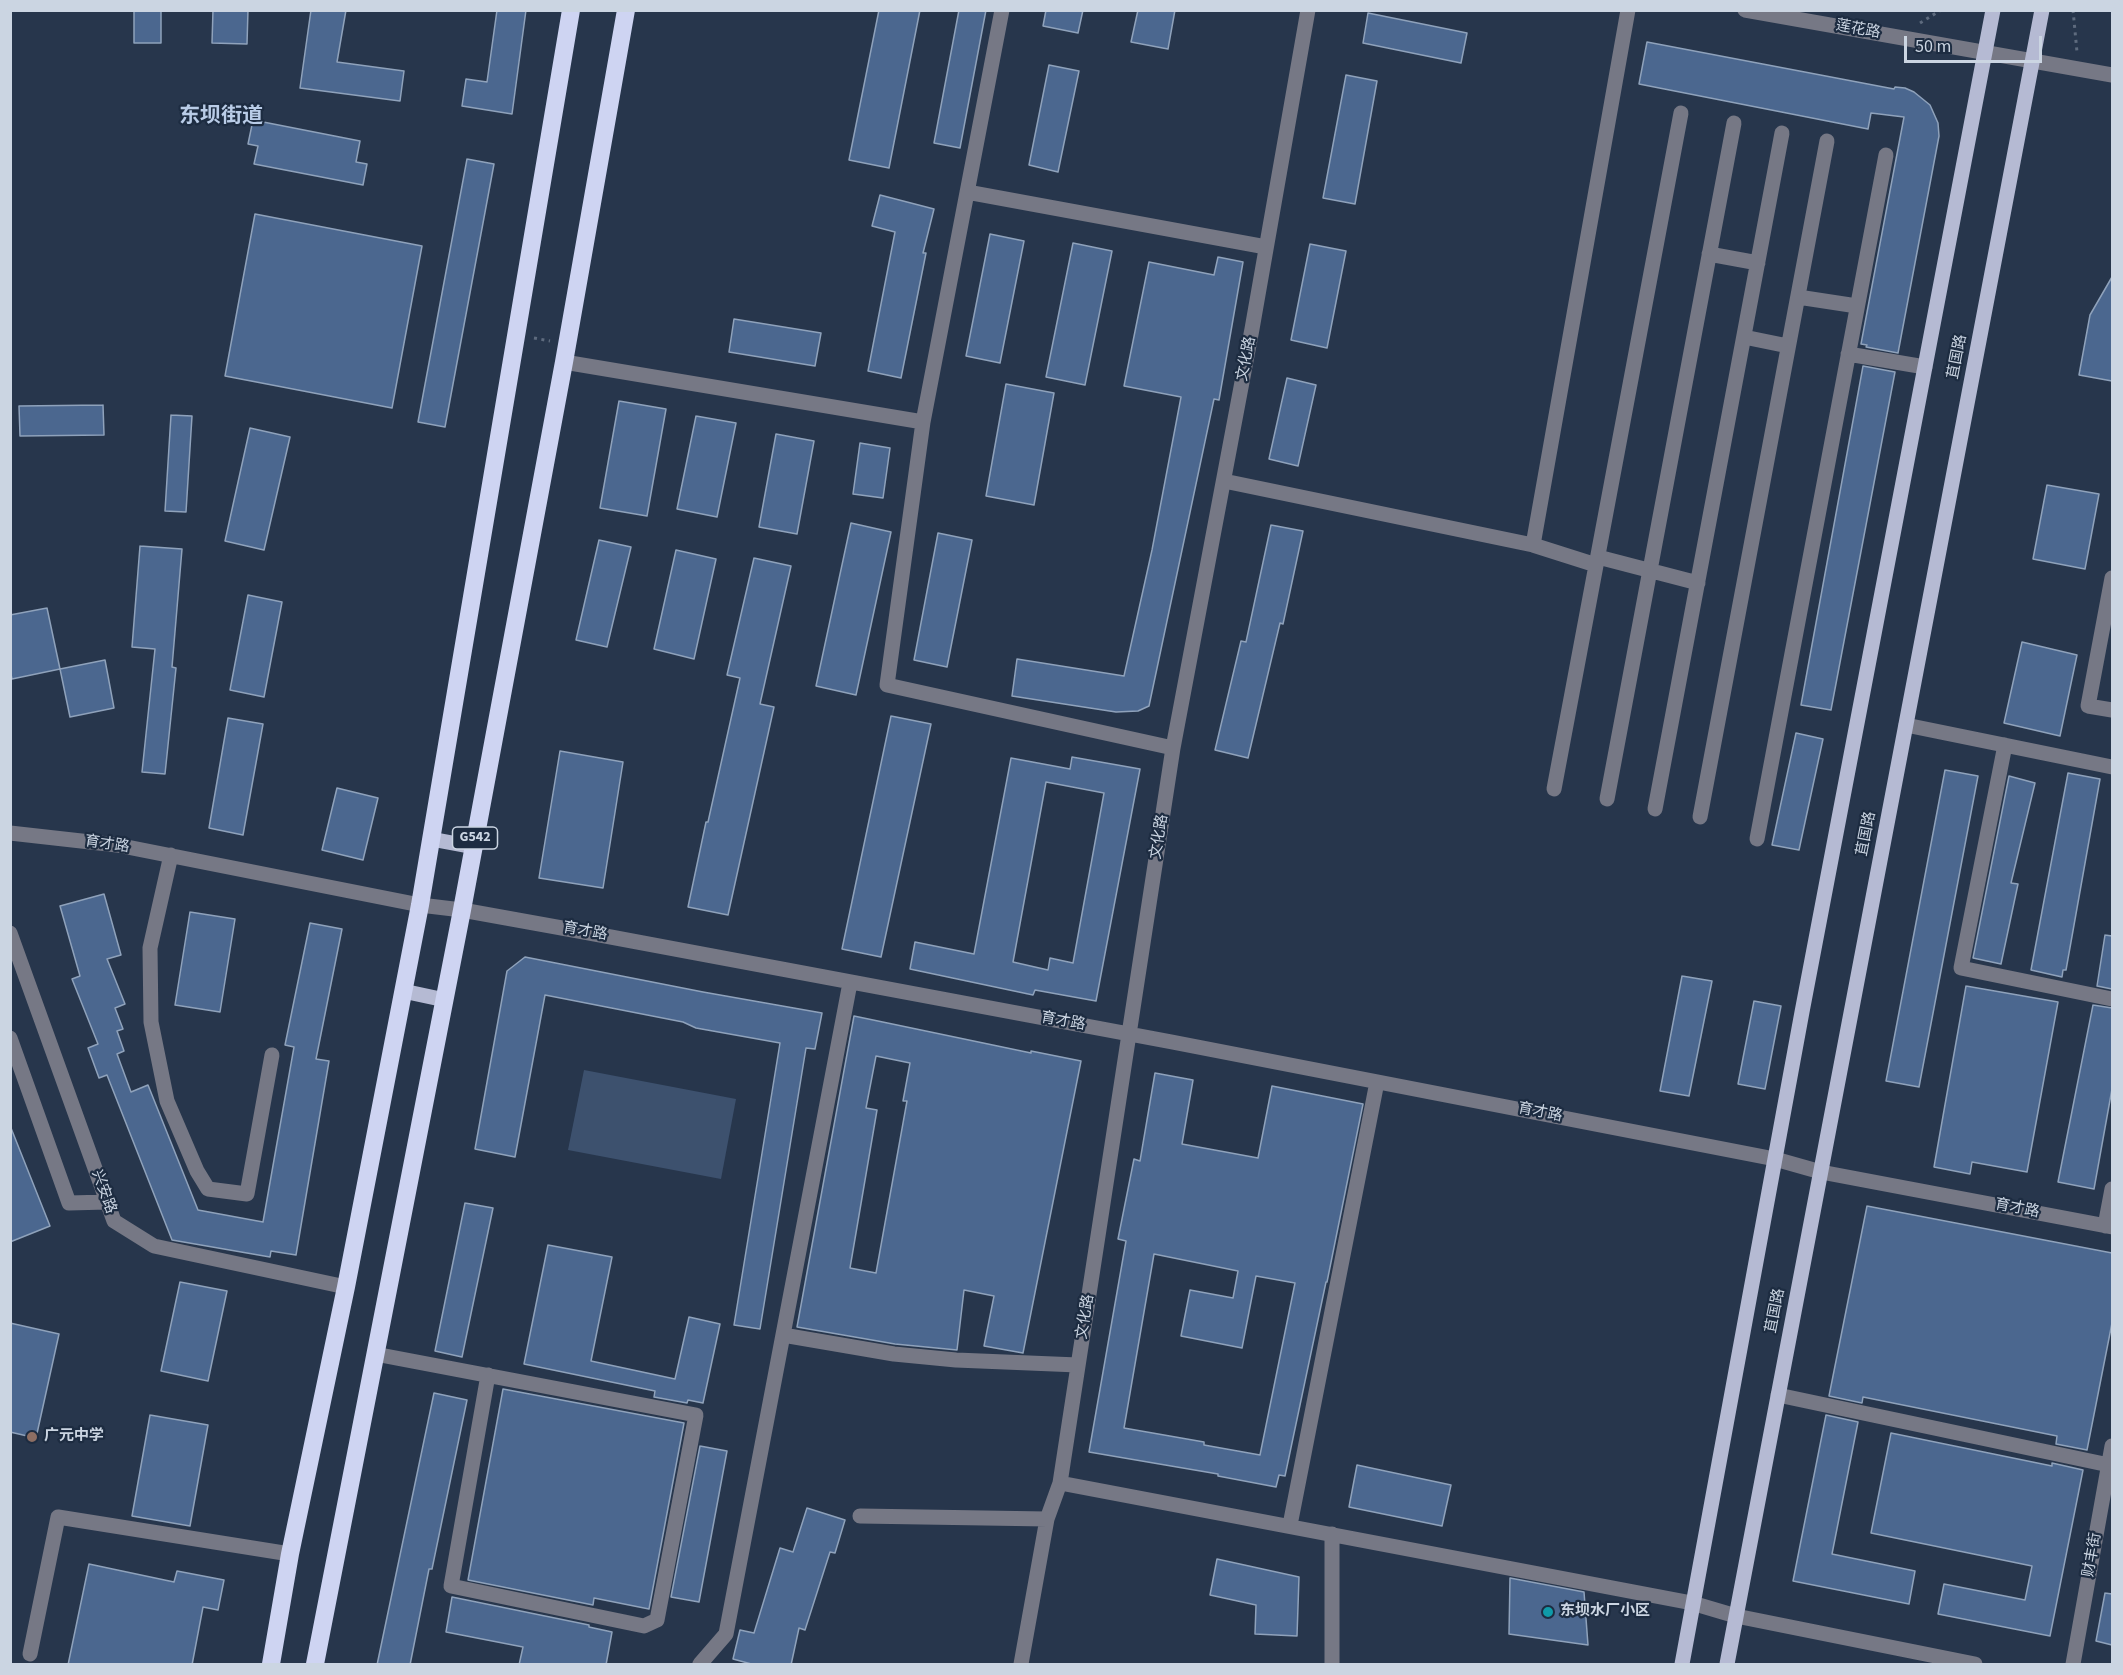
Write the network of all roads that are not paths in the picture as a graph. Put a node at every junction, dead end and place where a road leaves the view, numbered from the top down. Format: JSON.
{"nodes":[{"id":1,"x":571,"y":10,"type":"edge"},
{"id":2,"x":626,"y":10,"type":"edge"},
{"id":3,"x":1002,"y":10,"type":"edge"},
{"id":4,"x":1308,"y":10,"type":"edge"},
{"id":5,"x":1628,"y":10,"type":"edge"},
{"id":6,"x":1744,"y":10,"type":"edge"},
{"id":7,"x":1993,"y":10,"type":"edge"},
{"id":8,"x":2042,"y":10,"type":"edge"},
{"id":9,"x":1985,"y":52,"type":"junction"},
{"id":10,"x":2033,"y":61,"type":"junction"},
{"id":11,"x":2112,"y":75,"type":"edge"},
{"id":12,"x":1682,"y":113,"type":"dead end"},
{"id":13,"x":1734,"y":123,"type":"dead end"},
{"id":14,"x":1782,"y":133,"type":"dead end"},
{"id":15,"x":1827,"y":141,"type":"dead end"},
{"id":16,"x":1886,"y":155,"type":"dead end"},
{"id":17,"x":967,"y":192,"type":"junction"},
{"id":18,"x":1266,"y":247,"type":"junction"},
{"id":19,"x":1709,"y":254,"type":"junction"},
{"id":20,"x":1758,"y":263,"type":"junction"},
{"id":21,"x":1798,"y":297,"type":"junction"},
{"id":22,"x":1857,"y":306,"type":"junction"},
{"id":23,"x":1744,"y":337,"type":"junction"},
{"id":24,"x":1788,"y":346,"type":"junction"},
{"id":25,"x":1848,"y":354,"type":"junction"},
{"id":26,"x":564,"y":362,"type":"junction"},
{"id":27,"x":1925,"y":367,"type":"junction"},
{"id":28,"x":923,"y":422,"type":"junction"},
{"id":29,"x":1224,"y":481,"type":"junction"},
{"id":30,"x":1533,"y":545,"type":"junction"},
{"id":31,"x":1597,"y":561,"type":"junction"},
{"id":32,"x":1650,"y":571,"type":"junction"},
{"id":33,"x":2112,"y":578,"type":"edge"},
{"id":34,"x":1698,"y":583,"type":"junction"},
{"id":35,"x":2112,"y":710,"type":"edge"},
{"id":36,"x":1906,"y":725,"type":"junction"},
{"id":37,"x":2005,"y":746,"type":"junction"},
{"id":38,"x":1173,"y":748,"type":"junction"},
{"id":39,"x":2112,"y":767,"type":"edge"},
{"id":40,"x":1554,"y":789,"type":"dead end"},
{"id":41,"x":1606,"y":799,"type":"dead end"},
{"id":42,"x":1655,"y":809,"type":"dead end"},
{"id":43,"x":1700,"y":817,"type":"dead end"},
{"id":44,"x":10,"y":833,"type":"edge"},
{"id":45,"x":431,"y":839,"type":"junction"},
{"id":46,"x":1757,"y":839,"type":"dead end"},
{"id":47,"x":474,"y":848,"type":"junction"},
{"id":48,"x":171,"y":855,"type":"junction"},
{"id":49,"x":420,"y":905,"type":"junction"},
{"id":50,"x":462,"y":910,"type":"junction"},
{"id":51,"x":10,"y":933,"type":"edge"},
{"id":52,"x":850,"y":983,"type":"junction"},
{"id":53,"x":403,"y":992,"type":"junction"},
{"id":54,"x":2112,"y":999,"type":"edge"},
{"id":55,"x":445,"y":1000,"type":"junction"},
{"id":56,"x":1130,"y":1035,"type":"junction"},
{"id":57,"x":10,"y":1038,"type":"edge"},
{"id":58,"x":272,"y":1055,"type":"dead end"},
{"id":59,"x":1377,"y":1082,"type":"junction"},
{"id":60,"x":1775,"y":1159,"type":"junction"},
{"id":61,"x":1821,"y":1172,"type":"junction"},
{"id":62,"x":2112,"y":1189,"type":"edge"},
{"id":63,"x":107,"y":1202,"type":"junction"},
{"id":64,"x":2109,"y":1227,"type":"edge"},
{"id":65,"x":346,"y":1287,"type":"junction"},
{"id":66,"x":783,"y":1335,"type":"junction"},
{"id":67,"x":375,"y":1354,"type":"junction"},
{"id":68,"x":1078,"y":1365,"type":"junction"},
{"id":69,"x":488,"y":1375,"type":"junction"},
{"id":70,"x":1778,"y":1395,"type":"junction"},
{"id":71,"x":2112,"y":1446,"type":"edge"},
{"id":72,"x":2109,"y":1465,"type":"junction"},
{"id":73,"x":1060,"y":1483,"type":"junction"},
{"id":74,"x":860,"y":1516,"type":"dead end"},
{"id":75,"x":1047,"y":1519,"type":"junction"},
{"id":76,"x":1290,"y":1526,"type":"junction"},
{"id":77,"x":1332,"y":1534,"type":"junction"},
{"id":78,"x":290,"y":1554,"type":"junction"},
{"id":79,"x":1692,"y":1603,"type":"junction"},
{"id":80,"x":1736,"y":1616,"type":"junction"},
{"id":81,"x":30,"y":1654,"type":"dead end"},
{"id":82,"x":271,"y":1665,"type":"edge"},
{"id":83,"x":315,"y":1665,"type":"edge"},
{"id":84,"x":700,"y":1665,"type":"edge"},
{"id":85,"x":1021,"y":1665,"type":"edge"},
{"id":86,"x":1332,"y":1665,"type":"edge"},
{"id":87,"x":1682,"y":1665,"type":"edge"},
{"id":88,"x":1727,"y":1665,"type":"edge"},
{"id":89,"x":1975,"y":1665,"type":"edge"},
{"id":90,"x":2073,"y":1665,"type":"edge"}],
"edges":[{"from":1,"to":45,"type":"highway","number":"G542"},
{"from":2,"to":26,"type":"highway","number":"G542"},
{"from":3,"to":17,"type":"street"},
{"from":4,"to":18,"type":"street","name":"文化路"},
{"from":5,"to":30,"type":"street"},
{"from":6,"to":9,"type":"street","name":"莲花路"},
{"from":7,"to":9,"type":"main road","name":"苴国路"},
{"from":8,"to":10,"type":"main road","name":"苴国路"},
{"from":9,"to":10,"type":"street","name":"莲花路"},
{"from":9,"to":27,"type":"main road","name":"苴国路"},
{"from":10,"to":11,"type":"street","name":"莲花路"},
{"from":10,"to":36,"type":"main road","name":"苴国路"},
{"from":12,"to":31,"type":"street"},
{"from":13,"to":19,"type":"street"},
{"from":14,"to":20,"type":"street"},
{"from":15,"to":21,"type":"street"},
{"from":16,"to":22,"type":"street"},
{"from":17,"to":18,"type":"street"},
{"from":17,"to":28,"type":"street"},
{"from":18,"to":29,"type":"street","name":"文化路"},
{"from":19,"to":20,"type":"street"},
{"from":19,"to":32,"type":"street"},
{"from":20,"to":23,"type":"street"},
{"from":21,"to":22,"type":"street"},
{"from":21,"to":24,"type":"street"},
{"from":22,"to":25,"type":"street"},
{"from":23,"to":24,"type":"street"},
{"from":23,"to":34,"type":"street"},
{"from":24,"to":43,"type":"street"},
{"from":25,"to":27,"type":"street"},
{"from":25,"to":46,"type":"street"},
{"from":26,"to":28,"type":"street"},
{"from":26,"to":47,"type":"highway","number":"G542"},
{"from":27,"to":60,"type":"main road","name":"苴国路"},
{"from":28,"to":38,"type":"street"},
{"from":29,"to":30,"type":"street"},
{"from":29,"to":38,"type":"street","name":"文化路"},
{"from":30,"to":31,"type":"street"},
{"from":31,"to":32,"type":"street"},
{"from":31,"to":40,"type":"street"},
{"from":32,"to":34,"type":"street"},
{"from":32,"to":41,"type":"street"},
{"from":33,"to":35,"type":"street"},
{"from":34,"to":42,"type":"street"},
{"from":36,"to":37,"type":"street"},
{"from":36,"to":61,"type":"main road","name":"苴国路"},
{"from":37,"to":39,"type":"street"},
{"from":37,"to":54,"type":"street"},
{"from":38,"to":56,"type":"street","name":"文化路"},
{"from":44,"to":48,"type":"street","name":"育才路"},
{"from":45,"to":47,"type":"main road"},
{"from":45,"to":49,"type":"highway","number":"G542"},
{"from":47,"to":50,"type":"highway","number":"G542"},
{"from":48,"to":49,"type":"street","name":"育才路"},
{"from":48,"to":58,"type":"street"},
{"from":49,"to":50,"type":"street","name":"育才路"},
{"from":49,"to":53,"type":"highway","number":"G542"},
{"from":50,"to":52,"type":"street","name":"育才路"},
{"from":50,"to":55,"type":"highway","number":"G542"},
{"from":51,"to":63,"type":"street","name":"兴安路"},
{"from":52,"to":56,"type":"street","name":"育才路"},
{"from":52,"to":66,"type":"street"},
{"from":53,"to":55,"type":"main road"},
{"from":53,"to":65,"type":"highway","number":"G542"},
{"from":55,"to":67,"type":"highway","number":"G542"},
{"from":56,"to":59,"type":"street","name":"育才路"},
{"from":56,"to":68,"type":"street","name":"文化路"},
{"from":57,"to":63,"type":"street"},
{"from":59,"to":60,"type":"street","name":"育才路"},
{"from":59,"to":76,"type":"street"},
{"from":60,"to":61,"type":"street","name":"育才路"},
{"from":60,"to":79,"type":"main road","name":"苴国路"},
{"from":61,"to":64,"type":"street","name":"育才路"},
{"from":61,"to":70,"type":"main road","name":"苴国路"},
{"from":62,"to":64,"type":"street"},
{"from":63,"to":65,"type":"street","name":"兴安路"},
{"from":65,"to":78,"type":"highway","number":"G542"},
{"from":66,"to":68,"type":"street"},
{"from":66,"to":84,"type":"street"},
{"from":67,"to":69,"type":"street"},
{"from":67,"to":83,"type":"highway","number":"G542"},
{"from":68,"to":73,"type":"street","name":"文化路"},
{"from":69,"to":69,"type":"street"},
{"from":70,"to":72,"type":"street"},
{"from":70,"to":80,"type":"main road","name":"苴国路"},
{"from":71,"to":72,"type":"street","name":"财丰街"},
{"from":72,"to":90,"type":"street","name":"财丰街"},
{"from":73,"to":75,"type":"street","name":"文化路"},
{"from":73,"to":76,"type":"street"},
{"from":74,"to":75,"type":"street"},
{"from":75,"to":85,"type":"street","name":"文化路"},
{"from":76,"to":77,"type":"street"},
{"from":77,"to":79,"type":"street"},
{"from":77,"to":86,"type":"street"},
{"from":78,"to":81,"type":"street"},
{"from":78,"to":82,"type":"highway","number":"G542"},
{"from":79,"to":80,"type":"street"},
{"from":79,"to":87,"type":"main road","name":"苴国路"},
{"from":80,"to":88,"type":"main road","name":"苴国路"},
{"from":80,"to":89,"type":"street"}]}
